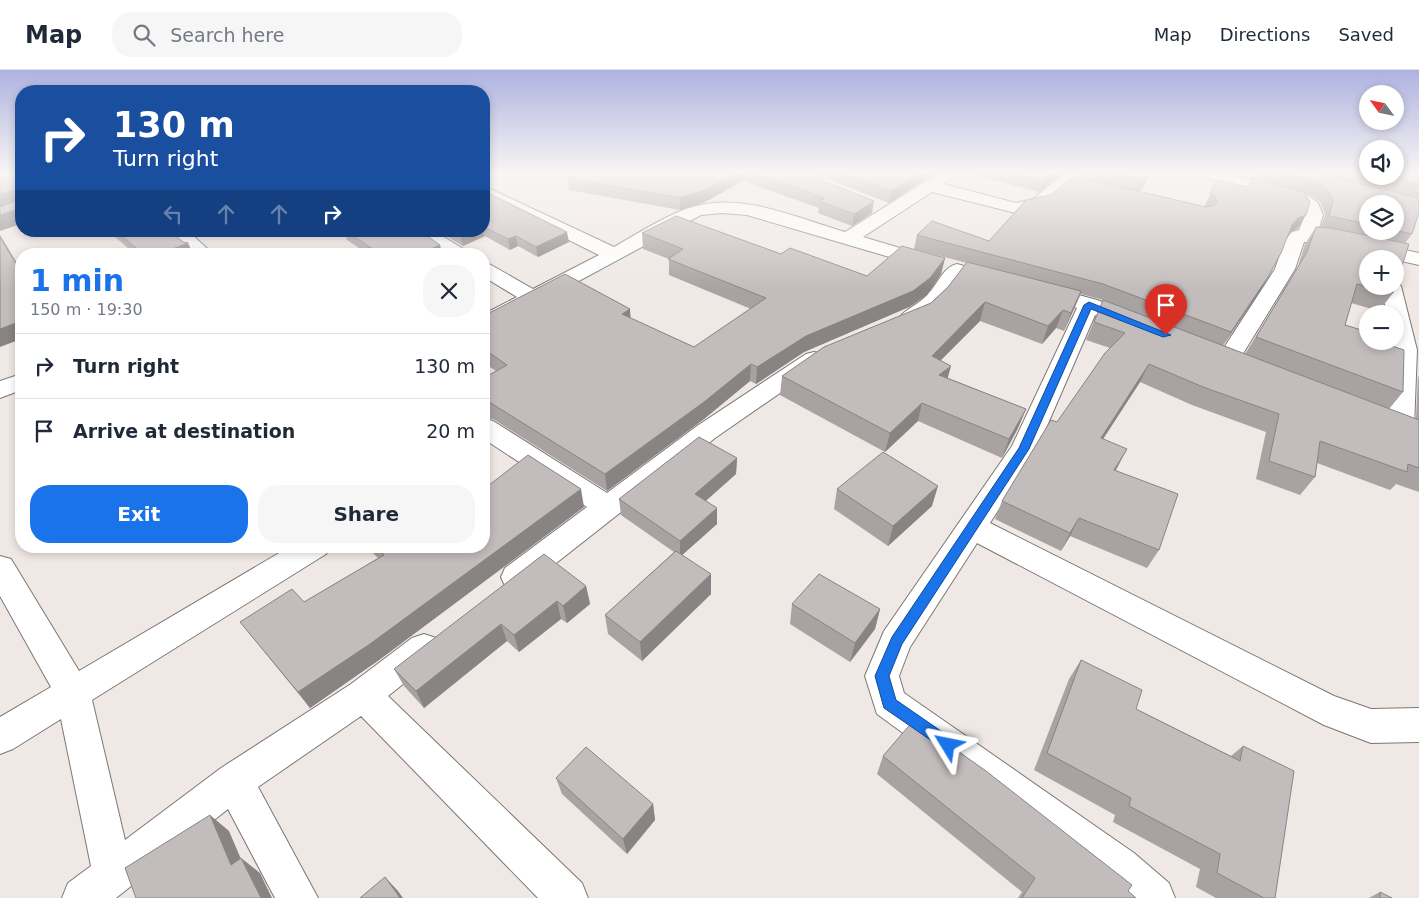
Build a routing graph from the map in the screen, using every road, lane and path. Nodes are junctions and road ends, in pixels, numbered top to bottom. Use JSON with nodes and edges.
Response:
{"nodes":[{"id":1,"x":527,"y":212,"type":"edge"},
{"id":2,"x":695,"y":212,"type":"edge"},
{"id":3,"x":755,"y":212,"type":"edge"},
{"id":4,"x":891,"y":212,"type":"edge"},
{"id":5,"x":1313,"y":212,"type":"edge"},
{"id":6,"x":1307,"y":235,"type":"junction"},
{"id":7,"x":183,"y":237,"type":"edge"},
{"id":8,"x":430,"y":237,"type":"edge"},
{"id":9,"x":848,"y":239,"type":"junction"},
{"id":10,"x":196,"y":248,"type":"edge"},
{"id":11,"x":448,"y":248,"type":"edge"},
{"id":12,"x":1368,"y":250,"type":"edge"},
{"id":13,"x":615,"y":254,"type":"junction"},
{"id":14,"x":1404,"y":257,"type":"edge"},
{"id":15,"x":1419,"y":259,"type":"edge"},
{"id":16,"x":490,"y":272,"type":"edge"},
{"id":17,"x":1025,"y":287,"type":"edge"},
{"id":18,"x":1396,"y":295,"type":"edge"},
{"id":19,"x":532,"y":297,"type":"junction"},
{"id":20,"x":1089,"y":305,"type":"junction"},
{"id":21,"x":490,"y":319,"type":"edge"},
{"id":22,"x":1408,"y":321,"type":"edge"},
{"id":23,"x":1152,"y":329,"type":"edge"},
{"id":24,"x":882,"y":331,"type":"edge"},
{"id":25,"x":840,"y":348,"type":"edge"},
{"id":26,"x":1229,"y":360,"type":"edge"},
{"id":27,"x":15,"y":384,"type":"edge"},
{"id":28,"x":0,"y":390,"type":"edge"},
{"id":29,"x":1401,"y":427,"type":"edge"},
{"id":30,"x":490,"y":437,"type":"edge"},
{"id":31,"x":608,"y":507,"type":"junction"},
{"id":32,"x":972,"y":527,"type":"junction"},
{"id":33,"x":304,"y":553,"type":"edge"},
{"id":34,"x":0,"y":568,"type":"edge"},
{"id":35,"x":497,"y":592,"type":"edge"},
{"id":36,"x":442,"y":634,"type":"edge"},
{"id":37,"x":73,"y":693,"type":"junction"},
{"id":38,"x":363,"y":695,"type":"junction"},
{"id":39,"x":1419,"y":725,"type":"edge"},
{"id":40,"x":0,"y":737,"type":"edge"},
{"id":41,"x":234,"y":781,"type":"junction"},
{"id":42,"x":113,"y":874,"type":"junction"},
{"id":43,"x":83,"y":898,"type":"edge"},
{"id":44,"x":297,"y":898,"type":"edge"},
{"id":45,"x":567,"y":898,"type":"edge"},
{"id":46,"x":1154,"y":898,"type":"edge"}],
"edges":[{"from":1,"to":13,"type":"street"},
{"from":2,"to":13,"type":"street"},
{"from":3,"to":9,"type":"street"},
{"from":4,"to":9,"type":"street"},
{"from":5,"to":6,"type":"street"},
{"from":6,"to":12,"type":"street"},
{"from":6,"to":26,"type":"street"},
{"from":7,"to":10,"type":"street"},
{"from":8,"to":11,"type":"street"},
{"from":9,"to":24,"type":"street"},
{"from":13,"to":19,"type":"street"},
{"from":14,"to":15,"type":"street"},
{"from":16,"to":19,"type":"street"},
{"from":17,"to":20,"type":"street"},
{"from":18,"to":22,"type":"street"},
{"from":19,"to":21,"type":"street"},
{"from":20,"to":23,"type":"street"},
{"from":20,"to":32,"type":"street"},
{"from":22,"to":29,"type":"street"},
{"from":25,"to":31,"type":"street"},
{"from":27,"to":28,"type":"street"},
{"from":30,"to":31,"type":"street"},
{"from":31,"to":35,"type":"street"},
{"from":32,"to":39,"type":"street"},
{"from":32,"to":46,"type":"street"},
{"from":33,"to":37,"type":"street"},
{"from":34,"to":37,"type":"street"},
{"from":36,"to":38,"type":"street"},
{"from":37,"to":40,"type":"street"},
{"from":37,"to":42,"type":"street"},
{"from":38,"to":41,"type":"street"},
{"from":38,"to":45,"type":"street"},
{"from":41,"to":42,"type":"street"},
{"from":41,"to":44,"type":"street"},
{"from":42,"to":43,"type":"street"}]}
